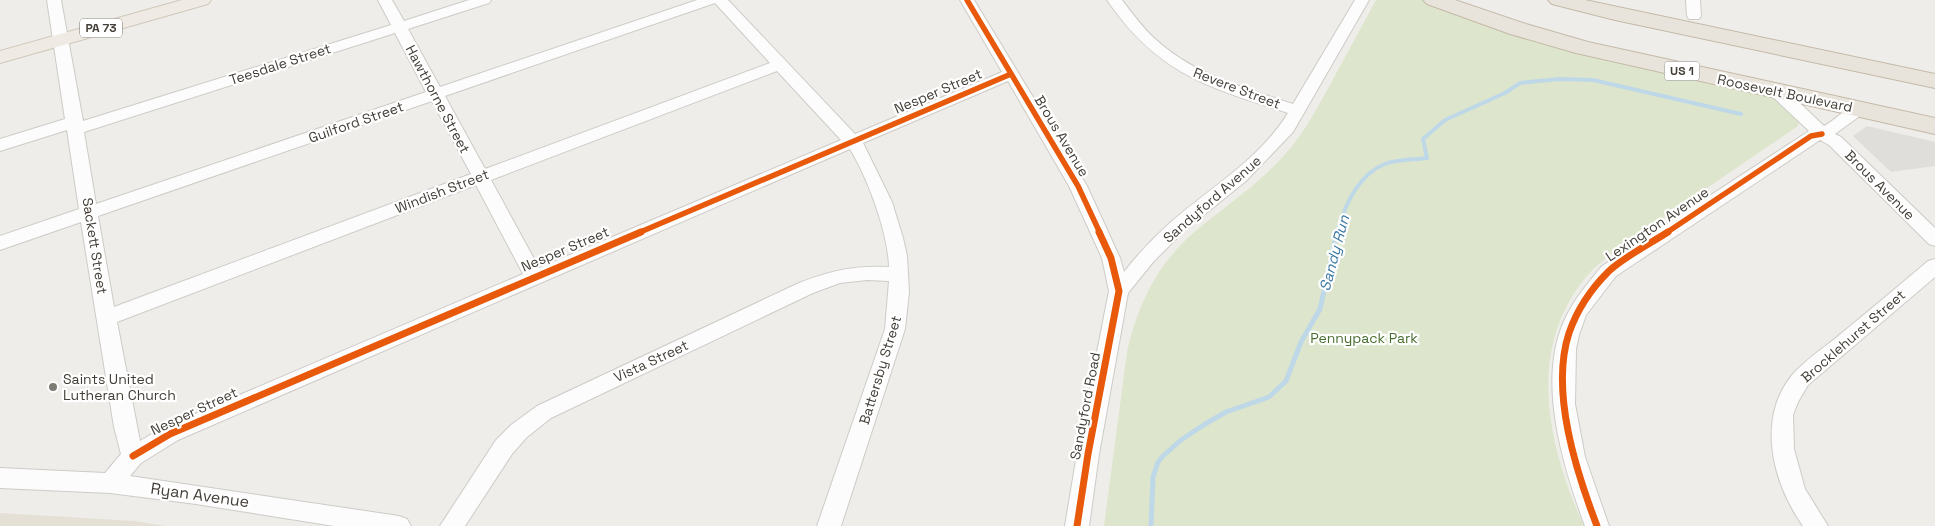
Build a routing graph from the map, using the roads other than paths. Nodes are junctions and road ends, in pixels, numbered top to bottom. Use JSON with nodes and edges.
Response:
{"nodes":[{"id":1,"x":54,"y":0,"type":"edge"},
{"id":2,"x":202,"y":0,"type":"edge"},
{"id":3,"x":385,"y":0,"type":"edge"},
{"id":4,"x":484,"y":0,"type":"edge"},
{"id":5,"x":712,"y":0,"type":"edge"},
{"id":6,"x":720,"y":0,"type":"edge"},
{"id":7,"x":967,"y":0,"type":"edge"},
{"id":8,"x":1114,"y":0,"type":"edge"},
{"id":9,"x":1362,"y":0,"type":"edge"},
{"id":10,"x":1434,"y":0,"type":"edge"},
{"id":11,"x":1483,"y":0,"type":"edge"},
{"id":12,"x":1559,"y":0,"type":"edge"},
{"id":13,"x":1620,"y":0,"type":"edge"},
{"id":14,"x":1693,"y":8,"type":"edge"},
{"id":15,"x":399,"y":26,"type":"junction"},
{"id":16,"x":61,"y":40,"type":"junction"},
{"id":17,"x":1788,"y":50,"type":"junction"},
{"id":18,"x":0,"y":57,"type":"edge"},
{"id":19,"x":779,"y":65,"type":"junction"},
{"id":20,"x":1935,"y":66,"type":"edge"},
{"id":21,"x":1011,"y":74,"type":"junction"},
{"id":22,"x":1935,"y":81,"type":"edge"},
{"id":23,"x":1778,"y":92,"type":"junction"},
{"id":24,"x":436,"y":94,"type":"junction"},
{"id":25,"x":1858,"y":109,"type":"junction"},
{"id":26,"x":1935,"y":109,"type":"edge"},
{"id":27,"x":1298,"y":111,"type":"junction"},
{"id":28,"x":76,"y":125,"type":"junction"},
{"id":29,"x":1935,"y":126,"type":"edge"},
{"id":30,"x":1822,"y":134,"type":"junction"},
{"id":31,"x":851,"y":142,"type":"junction"},
{"id":32,"x":0,"y":144,"type":"edge"},
{"id":33,"x":480,"y":177,"type":"junction"},
{"id":34,"x":90,"y":213,"type":"junction"},
{"id":35,"x":1935,"y":239,"type":"edge"},
{"id":36,"x":0,"y":243,"type":"edge"},
{"id":37,"x":1935,"y":266,"type":"edge"},
{"id":38,"x":898,"y":274,"type":"junction"},
{"id":39,"x":534,"y":276,"type":"junction"},
{"id":40,"x":1119,"y":291,"type":"junction"},
{"id":41,"x":106,"y":318,"type":"junction"},
{"id":42,"x":133,"y":456,"type":"junction"},
{"id":43,"x":0,"y":478,"type":"edge"},
{"id":44,"x":110,"y":484,"type":"junction"},
{"id":45,"x":399,"y":526,"type":"edge"},
{"id":46,"x":452,"y":526,"type":"edge"},
{"id":47,"x":829,"y":526,"type":"edge"},
{"id":48,"x":1077,"y":526,"type":"edge"},
{"id":49,"x":1597,"y":526,"type":"edge"},
{"id":50,"x":1816,"y":526,"type":"edge"}],
"edges":[{"from":1,"to":16,"type":"street","name":"Sackett Street"},
{"from":2,"to":16,"type":"main road","number":"PA 73"},
{"from":3,"to":15,"type":"street","name":"Hawthorne Street"},
{"from":4,"to":15,"type":"street","name":"Teesdale Street"},
{"from":5,"to":24,"type":"street","name":"Guilford Street"},
{"from":6,"to":19,"type":"street","name":"Battersby Street"},
{"from":7,"to":21,"type":"street","name":"Brous Avenue"},
{"from":8,"to":27,"type":"street","name":"Revere Street"},
{"from":9,"to":27,"type":"street","name":"Sandyford Avenue"},
{"from":10,"to":23,"type":"highway","name":"Roosevelt Boulevard","number":"US 1"},
{"from":11,"to":26,"type":"highway","name":"Roosevelt Boulevard","number":"US 1"},
{"from":12,"to":17,"type":"highway"},
{"from":13,"to":14,"type":"highway"},
{"from":14,"to":20,"type":"highway"},
{"from":15,"to":24,"type":"street","name":"Hawthorne Street"},
{"from":15,"to":28,"type":"street","name":"Teesdale Street"},
{"from":16,"to":18,"type":"main road","number":"PA 73"},
{"from":16,"to":28,"type":"street","name":"Sackett Street"},
{"from":17,"to":20,"type":"highway"},
{"from":17,"to":22,"type":"highway"},
{"from":19,"to":31,"type":"street","name":"Battersby Street"},
{"from":19,"to":33,"type":"street","name":"Windish Street"},
{"from":21,"to":31,"type":"street","name":"Nesper Street"},
{"from":21,"to":40,"type":"street","name":"Brous Avenue"},
{"from":23,"to":25,"type":"highway","name":"Roosevelt Boulevard","number":"US 1"},
{"from":23,"to":30,"type":"street"},
{"from":24,"to":33,"type":"street","name":"Hawthorne Street"},
{"from":24,"to":34,"type":"street","name":"Guilford Street"},
{"from":25,"to":29,"type":"highway","name":"Roosevelt Boulevard","number":"US 1"},
{"from":25,"to":30,"type":"street","name":"Lexington Avenue"},
{"from":27,"to":40,"type":"street","name":"Sandyford Avenue"},
{"from":28,"to":32,"type":"street","name":"Teesdale Street"},
{"from":28,"to":34,"type":"street","name":"Sackett Street"},
{"from":30,"to":35,"type":"street","name":"Brous Avenue"},
{"from":30,"to":49,"type":"street","name":"Lexington Avenue"},
{"from":31,"to":38,"type":"street","name":"Battersby Street"},
{"from":31,"to":39,"type":"street","name":"Nesper Street"},
{"from":33,"to":39,"type":"street","name":"Hawthorne Street"},
{"from":33,"to":41,"type":"street","name":"Windish Street"},
{"from":34,"to":36,"type":"street","name":"Guilford Street"},
{"from":34,"to":41,"type":"street","name":"Sackett Street"},
{"from":37,"to":50,"type":"street","name":"Brocklehurst Street"},
{"from":38,"to":46,"type":"street","name":"Vista Street"},
{"from":38,"to":47,"type":"street","name":"Battersby Street"},
{"from":39,"to":42,"type":"street","name":"Nesper Street"},
{"from":40,"to":48,"type":"street","name":"Sandyford Road"},
{"from":41,"to":42,"type":"street","name":"Sackett Street"},
{"from":42,"to":44,"type":"street"},
{"from":43,"to":44,"type":"street","name":"Ryan Avenue"},
{"from":44,"to":45,"type":"street","name":"Ryan Avenue"}]}
